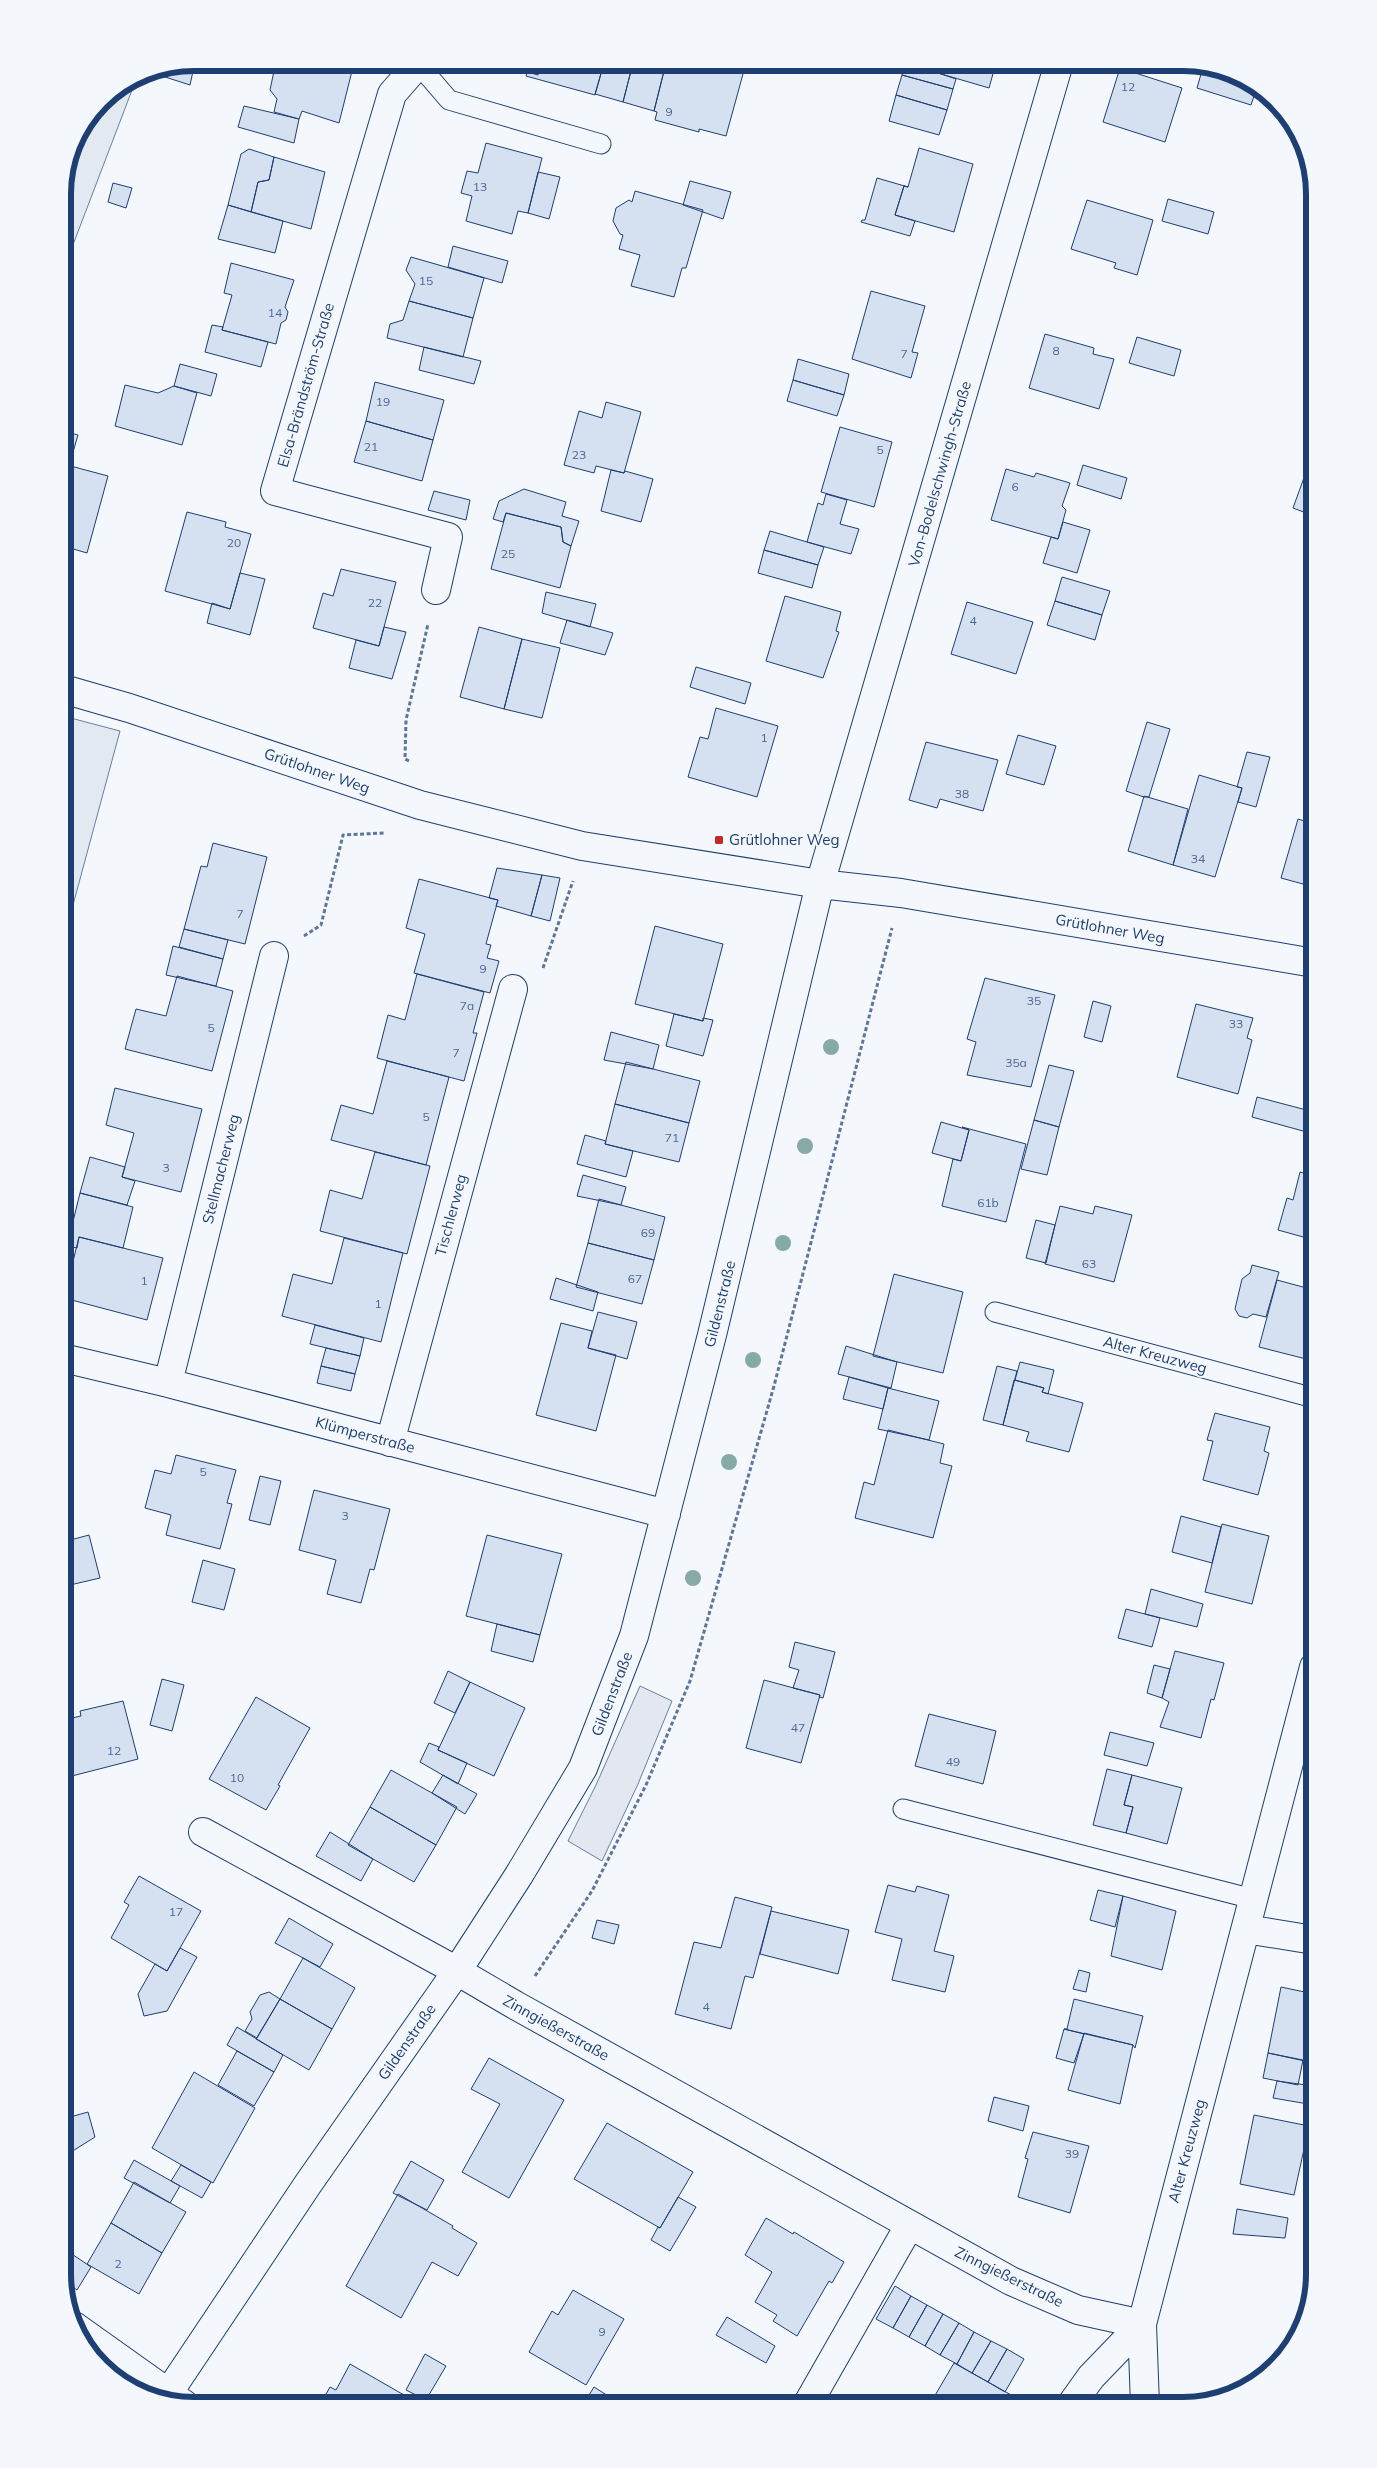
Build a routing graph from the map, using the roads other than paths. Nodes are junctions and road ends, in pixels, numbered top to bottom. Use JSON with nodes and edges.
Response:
{"nodes":[{"id":1,"x":411,"y":71,"type":"edge"},
{"id":2,"x":425,"y":71,"type":"edge"},
{"id":3,"x":1056,"y":72,"type":"edge"},
{"id":4,"x":601,"y":144,"type":"dead end"},
{"id":5,"x":436,"y":590,"type":"road end"},
{"id":6,"x":72,"y":692,"type":"edge"},
{"id":7,"x":820,"y":884,"type":"junction"},
{"id":8,"x":274,"y":956,"type":"road end"},
{"id":9,"x":1306,"y":963,"type":"edge"},
{"id":10,"x":513,"y":989,"type":"road end"},
{"id":11,"x":995,"y":1312,"type":"dead end"},
{"id":12,"x":71,"y":1360,"type":"edge"},
{"id":13,"x":168,"y":1383,"type":"junction"},
{"id":14,"x":1306,"y":1396,"type":"edge"},
{"id":15,"x":390,"y":1442,"type":"junction"},
{"id":16,"x":666,"y":1514,"type":"junction"},
{"id":17,"x":1306,"y":1697,"type":"edge"},
{"id":18,"x":903,"y":1809,"type":"dead end"},
{"id":19,"x":203,"y":1832,"type":"dead end"},
{"id":20,"x":1253,"y":1899,"type":"junction"},
{"id":21,"x":1246,"y":1929,"type":"junction"},
{"id":22,"x":1306,"y":1939,"type":"edge"},
{"id":23,"x":457,"y":1970,"type":"junction"},
{"id":24,"x":909,"y":2226,"type":"junction"},
{"id":25,"x":1142,"y":2324,"type":"junction"},
{"id":26,"x":90,"y":2338,"type":"edge"},
{"id":27,"x":162,"y":2392,"type":"edge"},
{"id":28,"x":175,"y":2394,"type":"edge"},
{"id":29,"x":812,"y":2397,"type":"edge"},
{"id":30,"x":1077,"y":2397,"type":"edge"},
{"id":31,"x":1145,"y":2397,"type":"edge"}],
"edges":[{"from":1,"to":5,"type":"street","name":"Elsa-Brändström-Straße"},
{"from":2,"to":4,"type":"lane","name":"Elsa-Brändström-Straße"},
{"from":3,"to":7,"type":"street","name":"Von-Bodelschwingh-Straße"},
{"from":6,"to":7,"type":"street","name":"Grütlohner Weg"},
{"from":7,"to":9,"type":"street","name":"Grütlohner Weg"},
{"from":7,"to":16,"type":"street","name":"Gildenstraße"},
{"from":8,"to":13,"type":"street","name":"Stellmacherweg"},
{"from":10,"to":15,"type":"street","name":"Tischlerweg"},
{"from":11,"to":14,"type":"lane","name":"Alter Kreuzweg"},
{"from":12,"to":13,"type":"street","name":"Klümperstraße"},
{"from":13,"to":15,"type":"street","name":"Klümperstraße"},
{"from":15,"to":16,"type":"street","name":"Klümperstraße"},
{"from":16,"to":23,"type":"street","name":"Gildenstraße"},
{"from":17,"to":20,"type":"street","name":"Alter Kreuzweg"},
{"from":18,"to":20,"type":"lane"},
{"from":19,"to":23,"type":"street","name":"Zinngießerstraße"},
{"from":20,"to":21,"type":"street","name":"Alter Kreuzweg"},
{"from":21,"to":22,"type":"street"},
{"from":21,"to":25,"type":"street","name":"Alter Kreuzweg"},
{"from":23,"to":24,"type":"street","name":"Zinngießerstraße"},
{"from":23,"to":28,"type":"street","name":"Gildenstraße"},
{"from":24,"to":25,"type":"street","name":"Zinngießerstraße"},
{"from":24,"to":29,"type":"street"},
{"from":25,"to":30,"type":"street"},
{"from":25,"to":31,"type":"street","name":"Alter Kreuzweg"},
{"from":26,"to":27,"type":"street"}]}
